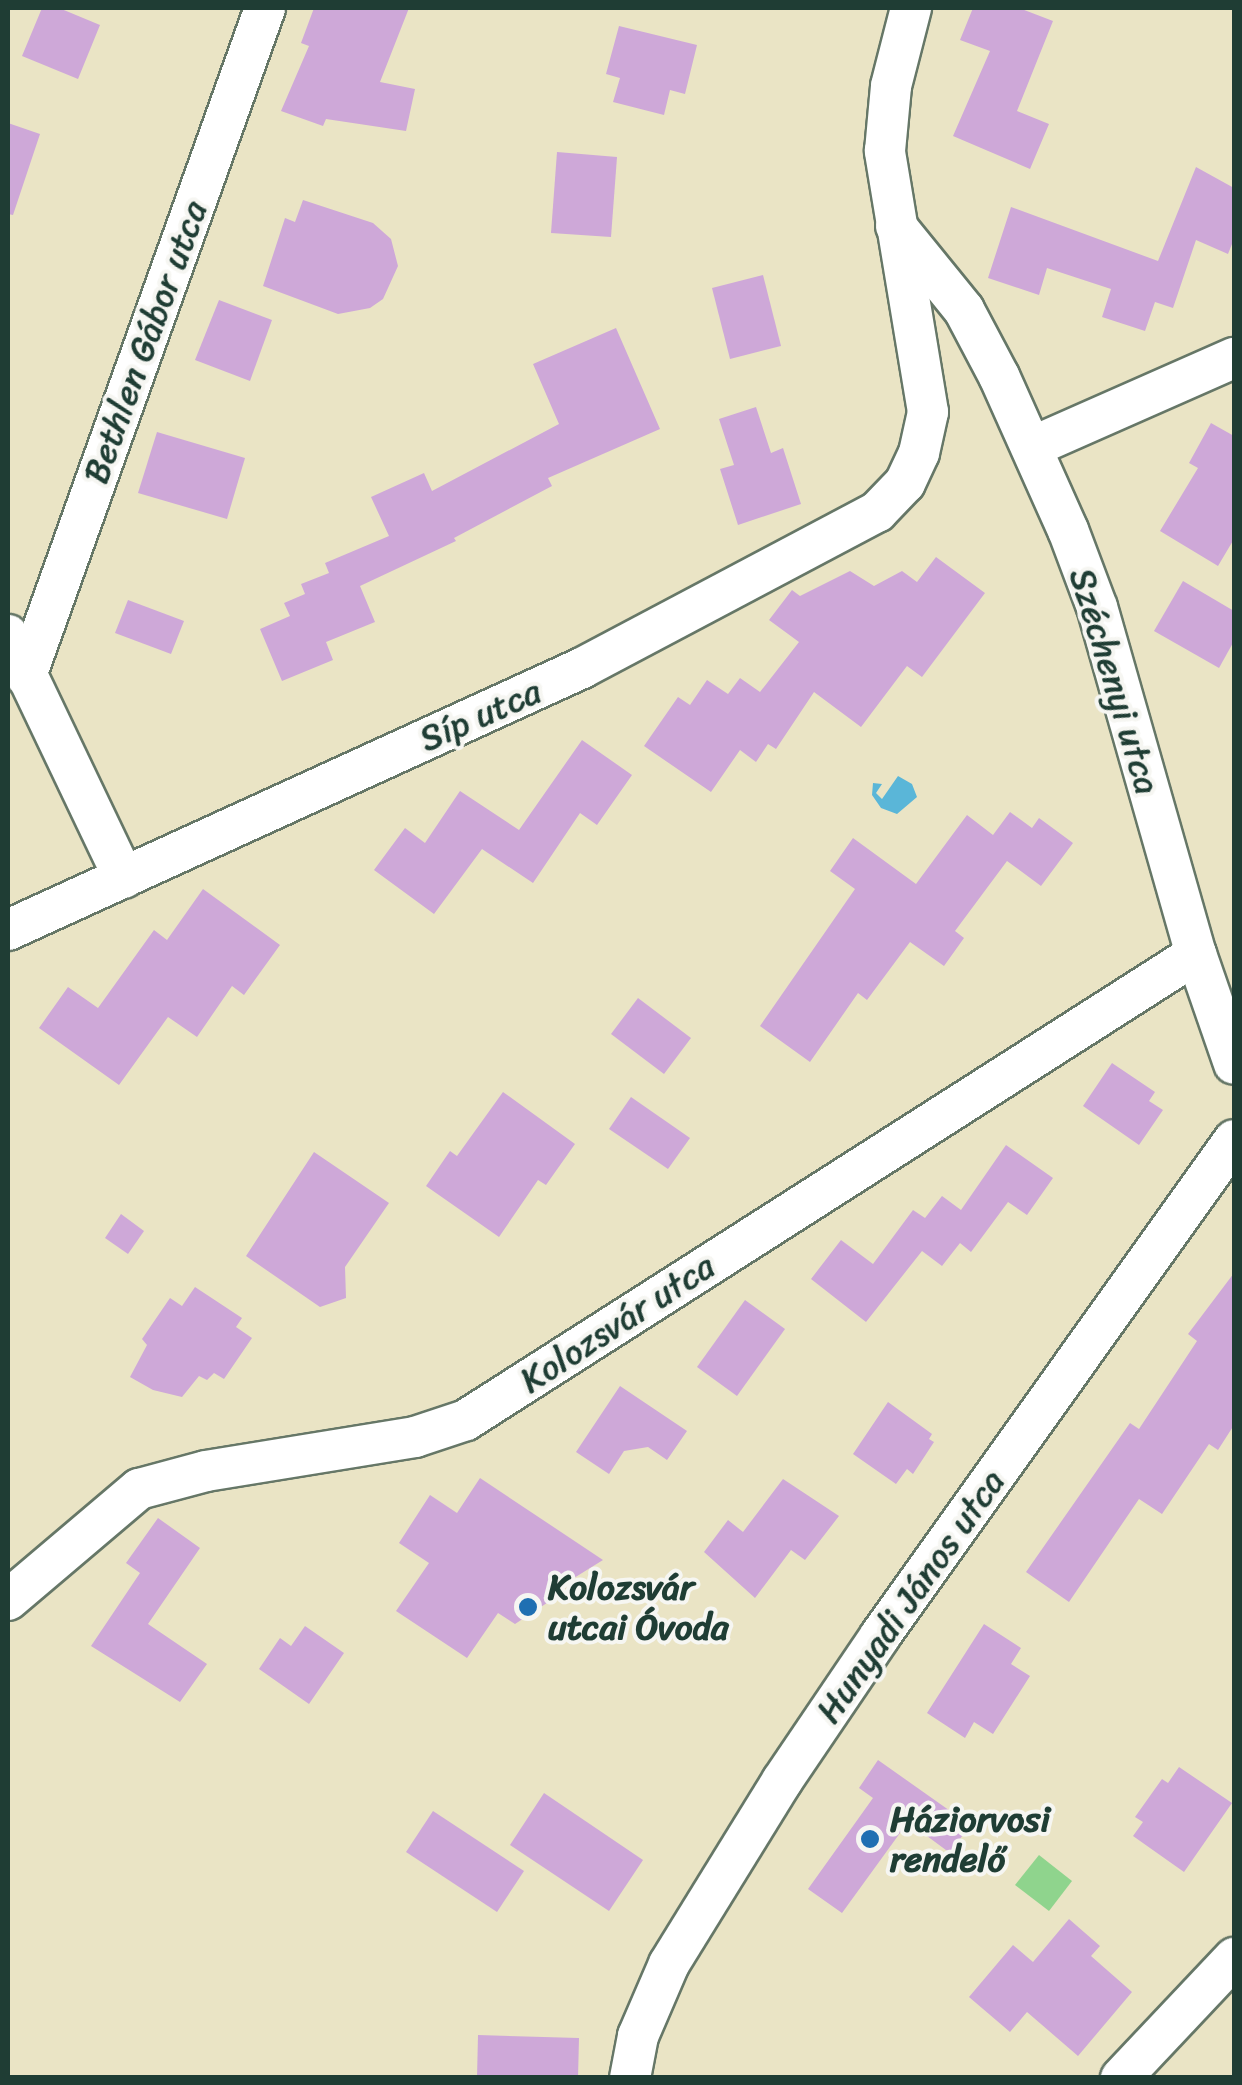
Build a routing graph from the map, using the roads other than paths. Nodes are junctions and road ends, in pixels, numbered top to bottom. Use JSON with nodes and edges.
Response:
{"nodes":[{"id":1,"x":265,"y":8,"type":"edge"},
{"id":2,"x":911,"y":8,"type":"edge"},
{"id":3,"x":895,"y":224,"type":"junction"},
{"id":4,"x":964,"y":310,"type":"junction"},
{"id":5,"x":910,"y":317,"type":"junction"},
{"id":6,"x":1234,"y":358,"type":"edge"},
{"id":7,"x":1032,"y":447,"type":"junction"},
{"id":8,"x":8,"y":635,"type":"edge"},
{"id":9,"x":26,"y":676,"type":"junction"},
{"id":10,"x":124,"y":878,"type":"junction"},
{"id":11,"x":8,"y":930,"type":"edge"},
{"id":12,"x":1196,"y":954,"type":"junction"},
{"id":13,"x":1234,"y":1064,"type":"edge"},
{"id":14,"x":1234,"y":1140,"type":"edge"},
{"id":15,"x":8,"y":1600,"type":"edge"},
{"id":16,"x":1234,"y":1958,"type":"edge"},
{"id":17,"x":630,"y":2078,"type":"edge"},
{"id":18,"x":1121,"y":2078,"type":"edge"}],
"edges":[{"from":1,"to":9,"type":"street","name":"Bethlen Gábor utca"},
{"from":2,"to":3,"type":"street"},
{"from":3,"to":4,"type":"street","name":"Széchenyi utca"},
{"from":3,"to":5,"type":"street"},
{"from":4,"to":5,"type":"street"},
{"from":4,"to":7,"type":"street","name":"Széchenyi utca"},
{"from":5,"to":10,"type":"street","name":"Síp utca"},
{"from":6,"to":7,"type":"street"},
{"from":7,"to":12,"type":"street","name":"Széchenyi utca"},
{"from":8,"to":9,"type":"street"},
{"from":9,"to":10,"type":"street"},
{"from":10,"to":11,"type":"street","name":"Síp utca"},
{"from":12,"to":13,"type":"street","name":"Széchenyi utca"},
{"from":12,"to":15,"type":"street","name":"Kolozsvár utca"},
{"from":14,"to":17,"type":"street","name":"Hunyadi János utca"},
{"from":16,"to":18,"type":"street"}]}
